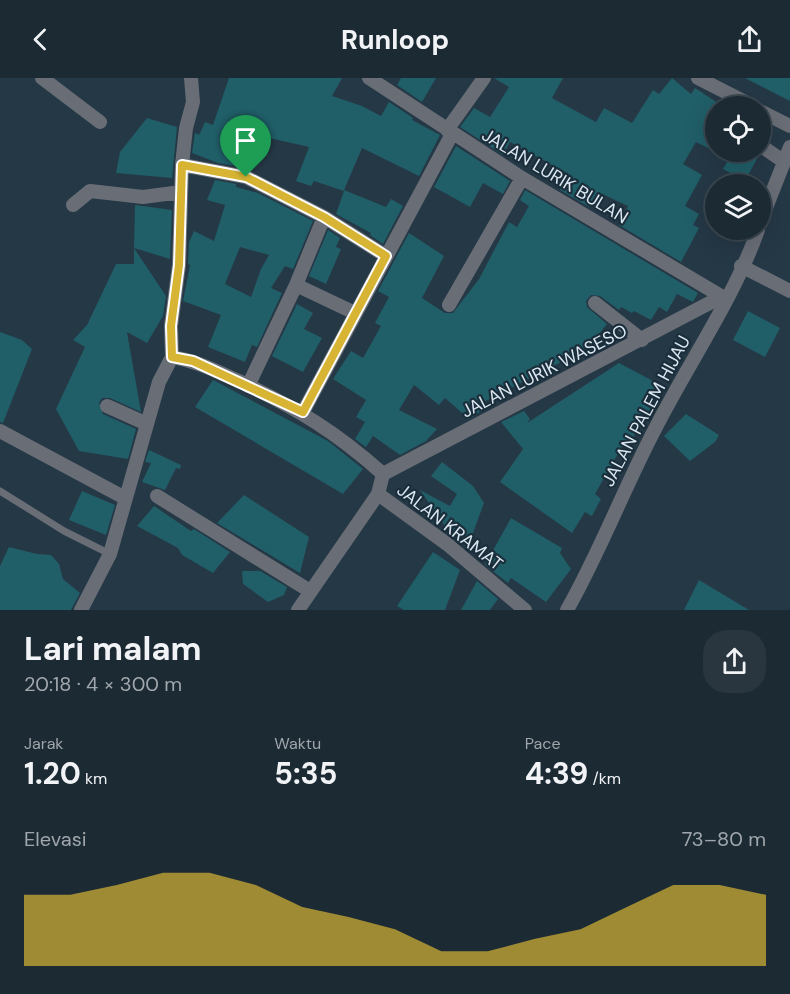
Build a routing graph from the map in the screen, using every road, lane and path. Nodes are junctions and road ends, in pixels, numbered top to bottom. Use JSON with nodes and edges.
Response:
{"nodes":[{"id":1,"x":42,"y":78,"type":"edge"},
{"id":2,"x":191,"y":78,"type":"edge"},
{"id":3,"x":369,"y":78,"type":"edge"},
{"id":4,"x":484,"y":78,"type":"edge"},
{"id":5,"x":698,"y":78,"type":"edge"},
{"id":6,"x":733,"y":96,"type":"edge"},
{"id":7,"x":771,"y":116,"type":"edge"},
{"id":8,"x":100,"y":122,"type":"dead end"},
{"id":9,"x":790,"y":126,"type":"edge"},
{"id":10,"x":449,"y":132,"type":"junction"},
{"id":11,"x":790,"y":147,"type":"edge"},
{"id":12,"x":771,"y":153,"type":"edge"},
{"id":13,"x":783,"y":161,"type":"junction"},
{"id":14,"x":182,"y":165,"type":"junction"},
{"id":15,"x":522,"y":178,"type":"junction"},
{"id":16,"x":181,"y":192,"type":"junction"},
{"id":17,"x":771,"y":193,"type":"edge"},
{"id":18,"x":72,"y":205,"type":"dead end"},
{"id":19,"x":324,"y":217,"type":"junction"},
{"id":20,"x":753,"y":240,"type":"edge"},
{"id":21,"x":386,"y":256,"type":"junction"},
{"id":22,"x":741,"y":266,"type":"junction"},
{"id":23,"x":296,"y":285,"type":"junction"},
{"id":24,"x":790,"y":291,"type":"edge"},
{"id":25,"x":724,"y":298,"type":"junction"},
{"id":26,"x":595,"y":303,"type":"dead end"},
{"id":27,"x":449,"y":305,"type":"dead end"},
{"id":28,"x":355,"y":313,"type":"junction"},
{"id":29,"x":642,"y":340,"type":"junction"},
{"id":30,"x":172,"y":357,"type":"junction"},
{"id":31,"x":248,"y":386,"type":"junction"},
{"id":32,"x":107,"y":406,"type":"dead end"},
{"id":33,"x":303,"y":412,"type":"junction"},
{"id":34,"x":147,"y":424,"type":"junction"},
{"id":35,"x":0,"y":431,"type":"edge"},
{"id":36,"x":383,"y":474,"type":"junction"},
{"id":37,"x":0,"y":491,"type":"edge"},
{"id":38,"x":378,"y":494,"type":"junction"},
{"id":39,"x":157,"y":496,"type":"dead end"},
{"id":40,"x":125,"y":498,"type":"junction"},
{"id":41,"x":110,"y":554,"type":"junction"},
{"id":42,"x":310,"y":591,"type":"junction"},
{"id":43,"x":300,"y":609,"type":"edge"},
{"id":44,"x":81,"y":610,"type":"edge"},
{"id":45,"x":525,"y":610,"type":"edge"},
{"id":46,"x":567,"y":610,"type":"edge"}],
"edges":[{"from":1,"to":8,"type":"street"},
{"from":2,"to":14,"type":"street"},
{"from":3,"to":10,"type":"street","name":"JALAN LURIK BULAN"},
{"from":4,"to":10,"type":"street"},
{"from":5,"to":6,"type":"street"},
{"from":7,"to":9,"type":"street"},
{"from":10,"to":15,"type":"street","name":"JALAN LURIK BULAN"},
{"from":10,"to":21,"type":"street"},
{"from":11,"to":13,"type":"street"},
{"from":12,"to":13,"type":"street"},
{"from":13,"to":17,"type":"street"},
{"from":14,"to":16,"type":"street"},
{"from":14,"to":19,"type":"street"},
{"from":15,"to":25,"type":"street","name":"JALAN LURIK BULAN"},
{"from":15,"to":27,"type":"street"},
{"from":16,"to":18,"type":"street"},
{"from":16,"to":30,"type":"street"},
{"from":19,"to":21,"type":"street"},
{"from":19,"to":23,"type":"street"},
{"from":20,"to":22,"type":"street","name":"JALAN PALEM HIJAU"},
{"from":21,"to":28,"type":"street"},
{"from":22,"to":24,"type":"street"},
{"from":22,"to":25,"type":"street","name":"JALAN PALEM HIJAU"},
{"from":23,"to":28,"type":"street"},
{"from":23,"to":31,"type":"street"},
{"from":25,"to":29,"type":"street","name":"JALAN LURIK WASESO"},
{"from":25,"to":46,"type":"street","name":"JALAN PALEM HIJAU"},
{"from":26,"to":29,"type":"street"},
{"from":28,"to":33,"type":"street"},
{"from":29,"to":36,"type":"street","name":"JALAN LURIK WASESO"},
{"from":30,"to":31,"type":"street"},
{"from":30,"to":34,"type":"street"},
{"from":31,"to":33,"type":"street"},
{"from":32,"to":34,"type":"street"},
{"from":33,"to":36,"type":"street"},
{"from":34,"to":40,"type":"street"},
{"from":35,"to":40,"type":"street"},
{"from":36,"to":38,"type":"street"},
{"from":37,"to":41,"type":"lane"},
{"from":38,"to":42,"type":"street","name":"JALAN KRAMAT"},
{"from":38,"to":45,"type":"street","name":"JALAN KRAMAT"},
{"from":39,"to":42,"type":"street"},
{"from":40,"to":41,"type":"street"},
{"from":41,"to":44,"type":"street"},
{"from":42,"to":43,"type":"street","name":"JALAN KRAMAT"}]}
